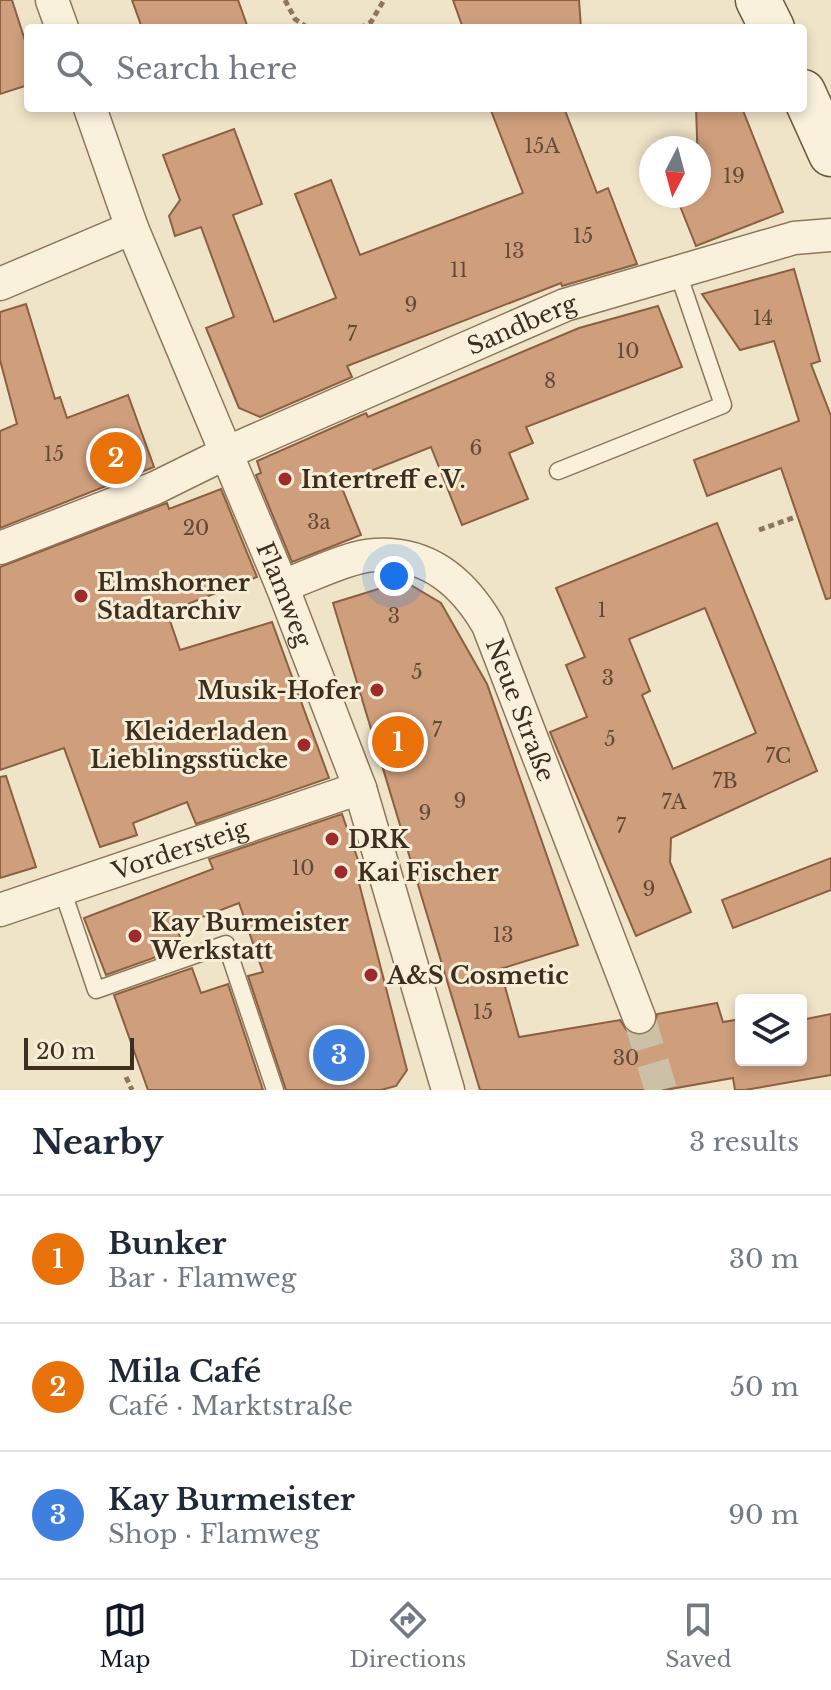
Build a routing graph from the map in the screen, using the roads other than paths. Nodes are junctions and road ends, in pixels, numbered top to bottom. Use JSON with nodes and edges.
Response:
{"nodes":[{"id":1,"x":52,"y":0,"type":"edge"},
{"id":2,"x":758,"y":0,"type":"edge"},
{"id":3,"x":61,"y":24,"type":"edge"},
{"id":4,"x":770,"y":24,"type":"edge"},
{"id":5,"x":807,"y":101,"type":"edge"},
{"id":6,"x":91,"y":112,"type":"edge"},
{"id":7,"x":831,"y":154,"type":"edge"},
{"id":8,"x":132,"y":228,"type":"junction"},
{"id":9,"x":831,"y":235,"type":"edge"},
{"id":10,"x":677,"y":270,"type":"junction"},
{"id":11,"x":0,"y":284,"type":"edge"},
{"id":12,"x":226,"y":453,"type":"junction"},
{"id":13,"x":558,"y":471,"type":"dead end"},
{"id":14,"x":0,"y":548,"type":"edge"},
{"id":15,"x":282,"y":586,"type":"junction"},
{"id":16,"x":360,"y":788,"type":"junction"},
{"id":17,"x":62,"y":889,"type":"junction"},
{"id":18,"x":0,"y":910,"type":"edge"},
{"id":19,"x":639,"y":1017,"type":"tunnel mouth"},
{"id":20,"x":275,"y":1090,"type":"edge"},
{"id":21,"x":448,"y":1090,"type":"edge"}],
"edges":[{"from":1,"to":3,"type":"street"},
{"from":2,"to":4,"type":"main road"},
{"from":5,"to":7,"type":"main road"},
{"from":6,"to":8,"type":"street","name":"Flamweg"},
{"from":8,"to":11,"type":"street"},
{"from":8,"to":12,"type":"street","name":"Flamweg"},
{"from":9,"to":10,"type":"street","name":"Sandberg"},
{"from":10,"to":12,"type":"street","name":"Sandberg"},
{"from":10,"to":13,"type":"lane"},
{"from":12,"to":14,"type":"street","name":"Sandberg"},
{"from":12,"to":15,"type":"street","name":"Flamweg"},
{"from":15,"to":16,"type":"street","name":"Flamweg"},
{"from":15,"to":19,"type":"street","name":"Neue Straße"},
{"from":16,"to":17,"type":"street","name":"Vordersteig"},
{"from":16,"to":21,"type":"street","name":"Flamweg"},
{"from":17,"to":18,"type":"street","name":"Vordersteig"},
{"from":17,"to":20,"type":"lane"}]}
